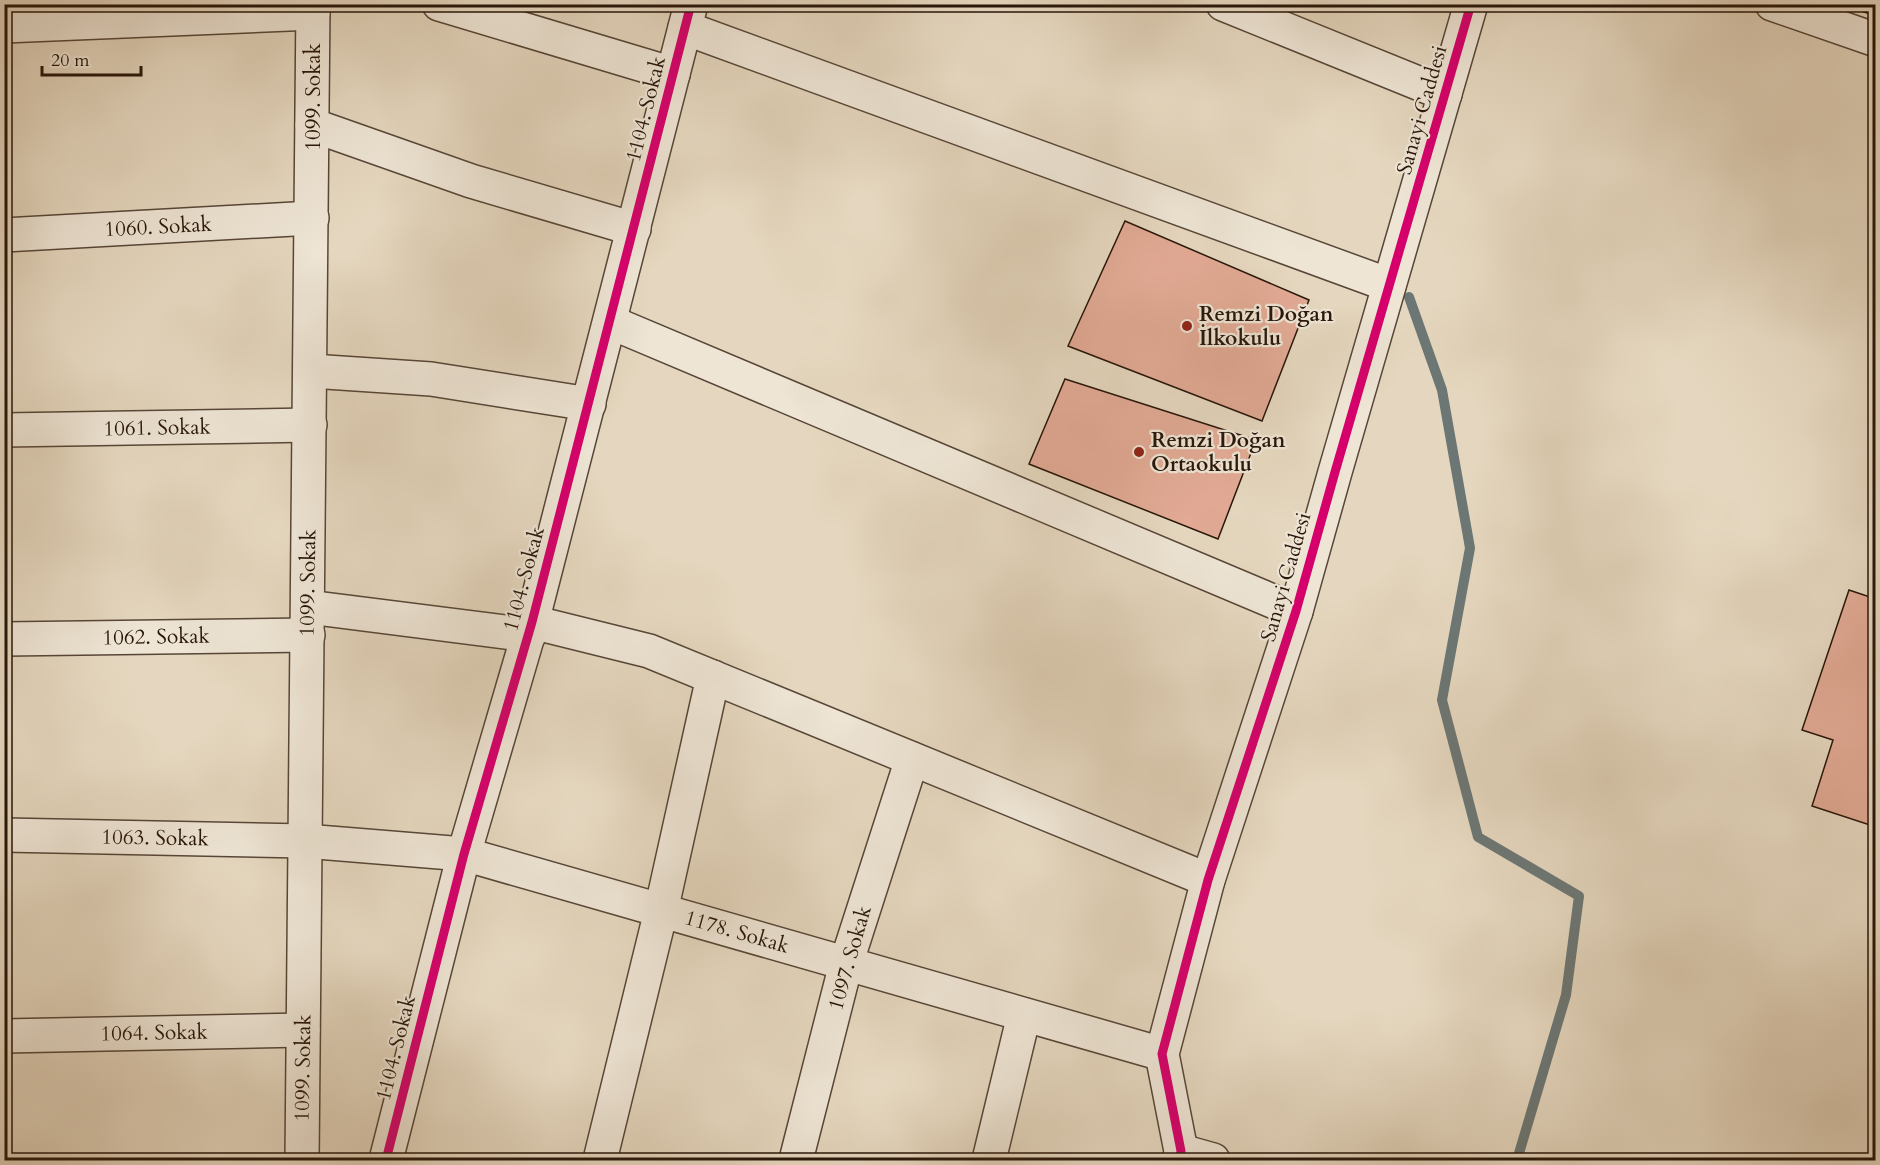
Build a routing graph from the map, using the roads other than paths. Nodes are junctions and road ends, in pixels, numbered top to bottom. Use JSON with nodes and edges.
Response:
{"nodes":[{"id":1,"x":439,"y":4,"type":"edge"},
{"id":2,"x":1223,"y":4,"type":"edge"},
{"id":3,"x":1471,"y":4,"type":"edge"},
{"id":4,"x":1772,"y":4,"type":"edge"},
{"id":5,"x":313,"y":9,"type":"edge"},
{"id":6,"x":688,"y":16,"type":"edge"},
{"id":7,"x":4,"y":26,"type":"edge"},
{"id":8,"x":1875,"y":40,"type":"edge"},
{"id":9,"x":673,"y":74,"type":"junction"},
{"id":10,"x":1445,"y":94,"type":"junction"},
{"id":11,"x":312,"y":125,"type":"junction"},
{"id":12,"x":312,"y":218,"type":"junction"},
{"id":13,"x":634,"y":229,"type":"junction"},
{"id":14,"x":4,"y":235,"type":"edge"},
{"id":15,"x":1389,"y":285,"type":"junction"},
{"id":16,"x":610,"y":322,"type":"junction"},
{"id":17,"x":311,"y":371,"type":"junction"},
{"id":18,"x":589,"y":404,"type":"junction"},
{"id":19,"x":310,"y":425,"type":"junction"},
{"id":20,"x":4,"y":430,"type":"edge"},
{"id":21,"x":1296,"y":611,"type":"junction"},
{"id":22,"x":308,"y":621,"type":"junction"},
{"id":23,"x":530,"y":628,"type":"junction"},
{"id":24,"x":4,"y":639,"type":"edge"},
{"id":25,"x":713,"y":677,"type":"junction"},
{"id":26,"x":912,"y":759,"type":"junction"},
{"id":27,"x":4,"y":835,"type":"edge"},
{"id":28,"x":305,"y":841,"type":"junction"},
{"id":29,"x":464,"y":854,"type":"junction"},
{"id":30,"x":1208,"y":880,"type":"junction"},
{"id":31,"x":661,"y":911,"type":"junction"},
{"id":32,"x":846,"y":964,"type":"junction"},
{"id":33,"x":1024,"y":1015,"type":"junction"},
{"id":34,"x":303,"y":1030,"type":"junction"},
{"id":35,"x":4,"y":1036,"type":"edge"},
{"id":36,"x":1162,"y":1054,"type":"junction"},
{"id":37,"x":1180,"y":1156,"type":"edge"},
{"id":38,"x":302,"y":1161,"type":"edge"},
{"id":39,"x":386,"y":1161,"type":"edge"},
{"id":40,"x":600,"y":1161,"type":"edge"},
{"id":41,"x":796,"y":1161,"type":"edge"},
{"id":42,"x":989,"y":1161,"type":"edge"},
{"id":43,"x":1213,"y":1161,"type":"edge"}],
"edges":[{"from":1,"to":9,"type":"street"},
{"from":2,"to":10,"type":"street"},
{"from":3,"to":10,"type":"street","name":"Sanayi Caddesi"},
{"from":4,"to":8,"type":"street"},
{"from":5,"to":7,"type":"street"},
{"from":5,"to":11,"type":"street","name":"1099. Sokak"},
{"from":6,"to":9,"type":"street","name":"1104. Sokak"},
{"from":6,"to":15,"type":"street"},
{"from":9,"to":13,"type":"street","name":"1104. Sokak"},
{"from":10,"to":15,"type":"street","name":"Sanayi Caddesi"},
{"from":11,"to":12,"type":"street","name":"1099. Sokak"},
{"from":11,"to":13,"type":"street"},
{"from":12,"to":14,"type":"street","name":"1060. Sokak"},
{"from":12,"to":17,"type":"street","name":"1099. Sokak"},
{"from":13,"to":16,"type":"street","name":"1104. Sokak"},
{"from":15,"to":21,"type":"street","name":"Sanayi Caddesi"},
{"from":16,"to":18,"type":"street","name":"1104. Sokak"},
{"from":16,"to":21,"type":"street"},
{"from":17,"to":18,"type":"street"},
{"from":17,"to":19,"type":"street","name":"1099. Sokak"},
{"from":18,"to":23,"type":"street","name":"1104. Sokak"},
{"from":19,"to":20,"type":"street","name":"1061. Sokak"},
{"from":19,"to":22,"type":"street","name":"1099. Sokak"},
{"from":21,"to":30,"type":"street","name":"Sanayi Caddesi"},
{"from":22,"to":23,"type":"street","name":"1062. Sokak"},
{"from":22,"to":24,"type":"street","name":"1062. Sokak"},
{"from":22,"to":28,"type":"street","name":"1099. Sokak"},
{"from":23,"to":25,"type":"street","name":"1062. Sokak"},
{"from":23,"to":29,"type":"street","name":"1104. Sokak"},
{"from":25,"to":26,"type":"street","name":"1062. Sokak"},
{"from":25,"to":31,"type":"street"},
{"from":26,"to":30,"type":"street","name":"1062. Sokak"},
{"from":26,"to":32,"type":"street","name":"1097. Sokak"},
{"from":27,"to":28,"type":"street","name":"1063. Sokak"},
{"from":28,"to":29,"type":"street","name":"1178. Sokak"},
{"from":28,"to":34,"type":"street","name":"1099. Sokak"},
{"from":29,"to":31,"type":"street","name":"1178. Sokak"},
{"from":29,"to":39,"type":"street","name":"1104. Sokak"},
{"from":30,"to":36,"type":"street","name":"Sanayi Caddesi"},
{"from":31,"to":32,"type":"street","name":"1178. Sokak"},
{"from":31,"to":40,"type":"street"},
{"from":32,"to":33,"type":"street","name":"1178. Sokak"},
{"from":32,"to":41,"type":"street","name":"1097. Sokak"},
{"from":33,"to":36,"type":"street","name":"1178. Sokak"},
{"from":33,"to":42,"type":"street"},
{"from":34,"to":35,"type":"street","name":"1064. Sokak"},
{"from":34,"to":38,"type":"street","name":"1099. Sokak"},
{"from":36,"to":37,"type":"street","name":"Sanayi Caddesi"},
{"from":37,"to":43,"type":"street"}]}
